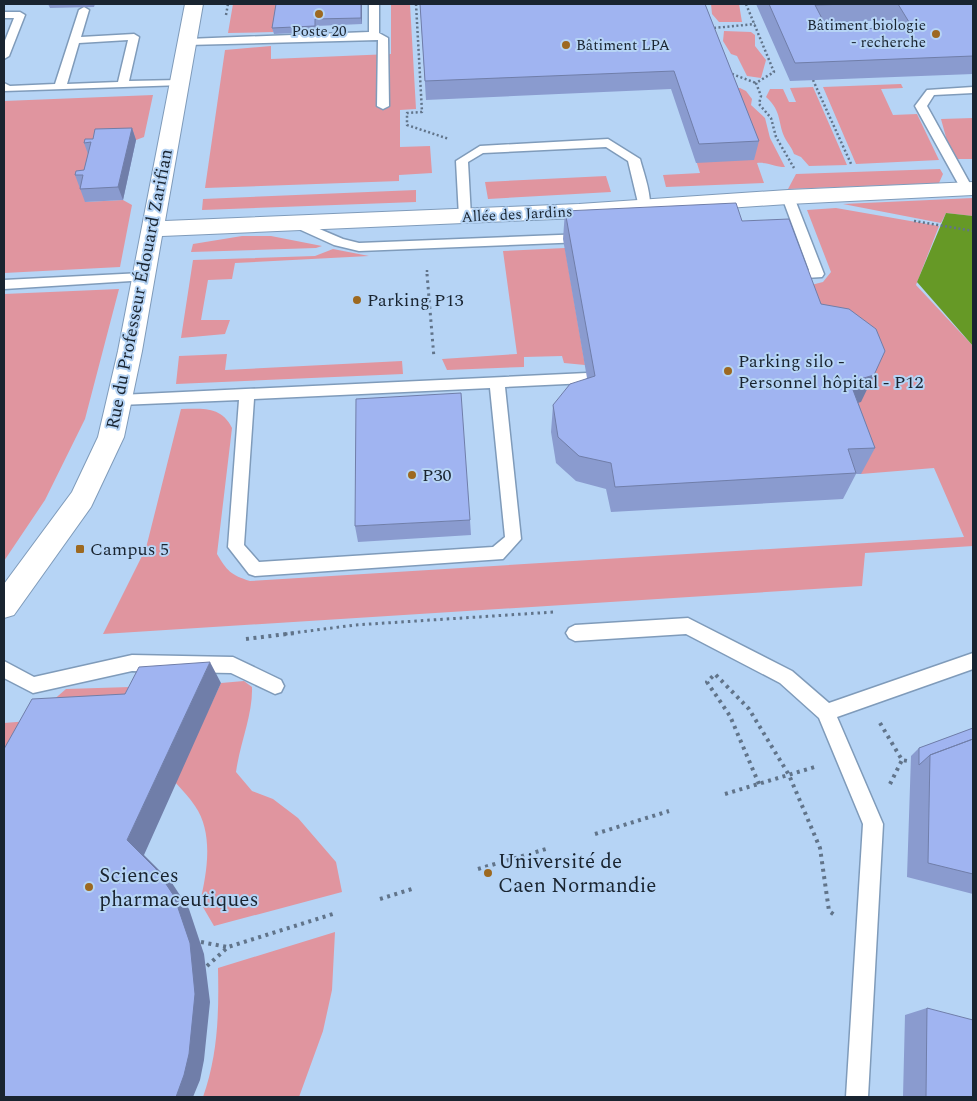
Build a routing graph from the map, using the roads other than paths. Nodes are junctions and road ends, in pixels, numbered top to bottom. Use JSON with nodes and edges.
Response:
{"nodes":[{"id":1,"x":194,"y":4,"type":"edge"},
{"id":2,"x":374,"y":4,"type":"edge"},
{"id":3,"x":84,"y":10,"type":"dead end"},
{"id":4,"x":4,"y":15,"type":"edge"},
{"id":5,"x":374,"y":34,"type":"junction"},
{"id":6,"x":75,"y":40,"type":"junction"},
{"id":7,"x":187,"y":42,"type":"junction"},
{"id":8,"x":4,"y":56,"type":"edge"},
{"id":9,"x":123,"y":85,"type":"junction"},
{"id":10,"x":4,"y":86,"type":"edge"},
{"id":11,"x":178,"y":86,"type":"junction"},
{"id":12,"x":60,"y":87,"type":"junction"},
{"id":13,"x":973,"y":90,"type":"edge"},
{"id":14,"x":4,"y":97,"type":"edge"},
{"id":15,"x":383,"y":106,"type":"dead end"},
{"id":16,"x":970,"y":189,"type":"edge"},
{"id":17,"x":788,"y":197,"type":"junction"},
{"id":18,"x":645,"y":207,"type":"junction"},
{"id":19,"x":465,"y":217,"type":"junction"},
{"id":20,"x":296,"y":223,"type":"junction"},
{"id":21,"x":627,"y":226,"type":"edge"},
{"id":22,"x":151,"y":229,"type":"junction"},
{"id":23,"x":602,"y":237,"type":"edge"},
{"id":24,"x":790,"y":275,"type":"edge"},
{"id":25,"x":142,"y":277,"type":"junction"},
{"id":26,"x":4,"y":284,"type":"edge"},
{"id":27,"x":587,"y":378,"type":"edge"},
{"id":28,"x":497,"y":382,"type":"junction"},
{"id":29,"x":247,"y":394,"type":"junction"},
{"id":30,"x":120,"y":400,"type":"junction"},
{"id":31,"x":4,"y":606,"type":"edge"},
{"id":32,"x":575,"y":633,"type":"dead end"},
{"id":33,"x":973,"y":661,"type":"edge"},
{"id":34,"x":4,"y":669,"type":"edge"},
{"id":35,"x":275,"y":686,"type":"dead end"},
{"id":36,"x":826,"y":712,"type":"junction"},
{"id":37,"x":857,"y":1097,"type":"edge"}],
"edges":[{"from":1,"to":7,"type":"street","name":"Rue du Professeur Édouard Zarifian"},
{"from":2,"to":5,"type":"lane"},
{"from":3,"to":6,"type":"lane"},
{"from":4,"to":8,"type":"lane"},
{"from":5,"to":7,"type":"lane"},
{"from":5,"to":15,"type":"lane"},
{"from":6,"to":9,"type":"lane"},
{"from":6,"to":12,"type":"lane"},
{"from":7,"to":11,"type":"street","name":"Rue du Professeur Édouard Zarifian"},
{"from":9,"to":11,"type":"lane"},
{"from":9,"to":12,"type":"lane"},
{"from":10,"to":12,"type":"lane"},
{"from":11,"to":14,"type":"lane"},
{"from":11,"to":22,"type":"street","name":"Rue du Professeur Édouard Zarifian"},
{"from":13,"to":16,"type":"lane"},
{"from":16,"to":17,"type":"street","name":"Allée des Jardins"},
{"from":17,"to":18,"type":"street","name":"Allée des Jardins"},
{"from":17,"to":24,"type":"lane"},
{"from":18,"to":19,"type":"street","name":"Allée des Jardins"},
{"from":18,"to":19,"type":"lane"},
{"from":18,"to":21,"type":"lane"},
{"from":19,"to":20,"type":"street","name":"Allée des Jardins"},
{"from":20,"to":22,"type":"street","name":"Allée des Jardins"},
{"from":20,"to":23,"type":"lane"},
{"from":22,"to":25,"type":"street","name":"Rue du Professeur Édouard Zarifian"},
{"from":25,"to":26,"type":"lane"},
{"from":25,"to":30,"type":"street","name":"Rue du Professeur Édouard Zarifian"},
{"from":27,"to":28,"type":"lane"},
{"from":28,"to":29,"type":"lane"},
{"from":28,"to":29,"type":"lane"},
{"from":29,"to":30,"type":"lane"},
{"from":30,"to":31,"type":"street","name":"Rue du Professeur Édouard Zarifian"},
{"from":32,"to":36,"type":"lane"},
{"from":33,"to":36,"type":"lane"},
{"from":34,"to":35,"type":"lane"},
{"from":36,"to":37,"type":"lane"}]}
